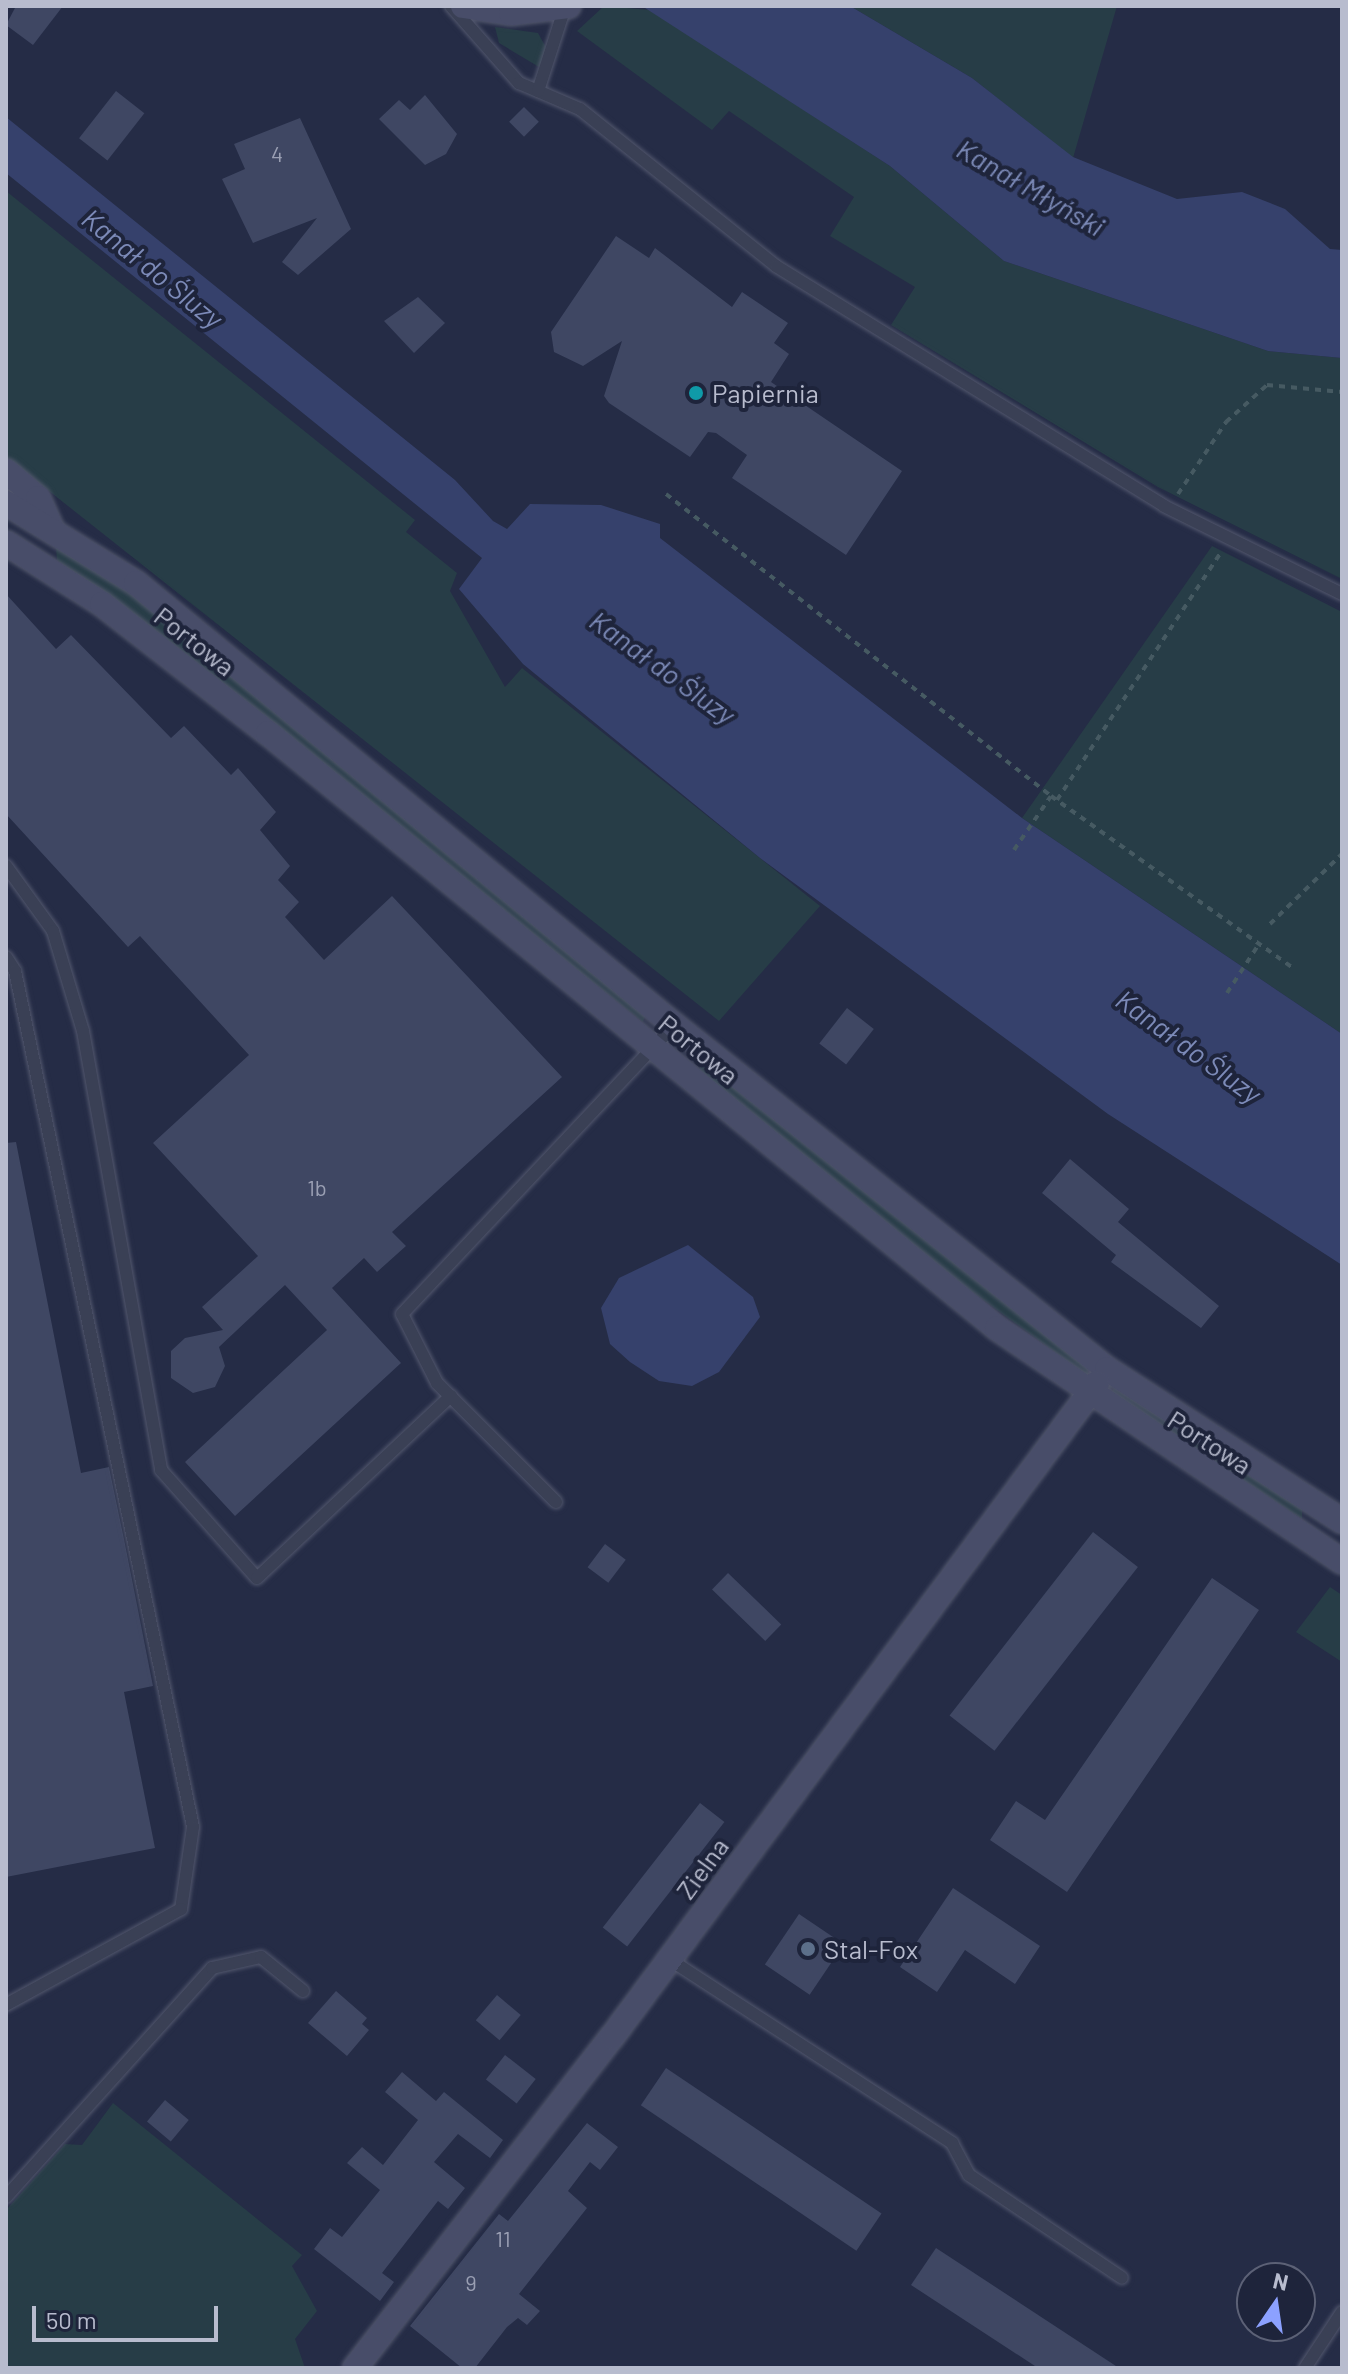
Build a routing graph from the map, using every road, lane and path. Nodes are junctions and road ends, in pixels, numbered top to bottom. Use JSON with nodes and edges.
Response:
{"nodes":[{"id":1,"x":451,"y":6,"type":"edge"},
{"id":2,"x":463,"y":6,"type":"edge"},
{"id":3,"x":566,"y":8,"type":"edge"},
{"id":4,"x":538,"y":91,"type":"junction"},
{"id":5,"x":1342,"y":392,"type":"edge"},
{"id":6,"x":6,"y":471,"type":"edge"},
{"id":7,"x":666,"y":494,"type":"dead end"},
{"id":8,"x":6,"y":503,"type":"edge"},
{"id":9,"x":1164,"y":506,"type":"junction"},
{"id":10,"x":53,"y":528,"type":"junction"},
{"id":11,"x":1230,"y":539,"type":"junction"},
{"id":12,"x":6,"y":543,"type":"edge"},
{"id":13,"x":35,"y":560,"type":"junction"},
{"id":14,"x":1342,"y":594,"type":"edge"},
{"id":15,"x":1051,"y":796,"type":"junction"},
{"id":16,"x":1057,"y":800,"type":"junction"},
{"id":17,"x":1014,"y":850,"type":"dead end"},
{"id":18,"x":1342,"y":854,"type":"edge"},
{"id":19,"x":6,"y":866,"type":"edge"},
{"id":20,"x":1270,"y":924,"type":"dead end"},
{"id":21,"x":1259,"y":944,"type":"junction"},
{"id":22,"x":6,"y":957,"type":"edge"},
{"id":23,"x":1294,"y":969,"type":"dead end"},
{"id":24,"x":11,"y":972,"type":"edge"},
{"id":25,"x":1227,"y":993,"type":"dead end"},
{"id":26,"x":674,"y":1025,"type":"junction"},
{"id":27,"x":653,"y":1049,"type":"junction"},
{"id":28,"x":1107,"y":1369,"type":"junction"},
{"id":29,"x":451,"y":1396,"type":"junction"},
{"id":30,"x":1088,"y":1396,"type":"junction"},
{"id":31,"x":556,"y":1502,"type":"dead end"},
{"id":32,"x":1336,"y":1517,"type":"edge"},
{"id":33,"x":1312,"y":1542,"type":"junction"},
{"id":34,"x":1342,"y":1562,"type":"edge"},
{"id":35,"x":669,"y":1959,"type":"junction"},
{"id":36,"x":303,"y":1991,"type":"dead end"},
{"id":37,"x":6,"y":2005,"type":"edge"},
{"id":38,"x":6,"y":2197,"type":"edge"},
{"id":39,"x":1122,"y":2278,"type":"dead end"},
{"id":40,"x":1342,"y":2312,"type":"edge"},
{"id":41,"x":355,"y":2368,"type":"edge"},
{"id":42,"x":1305,"y":2368,"type":"edge"}],
"edges":[{"from":1,"to":4,"type":"lane"},
{"from":2,"to":3,"type":"street"},
{"from":3,"to":4,"type":"lane"},
{"from":4,"to":9,"type":"lane"},
{"from":5,"to":9,"type":"path"},
{"from":6,"to":10,"type":"street"},
{"from":7,"to":15,"type":"path"},
{"from":8,"to":10,"type":"street","name":"Portowa"},
{"from":9,"to":11,"type":"lane"},
{"from":10,"to":13,"type":"street"},
{"from":10,"to":26,"type":"street","name":"Portowa"},
{"from":11,"to":14,"type":"lane"},
{"from":11,"to":16,"type":"path"},
{"from":12,"to":13,"type":"street","name":"Portowa"},
{"from":13,"to":27,"type":"street","name":"Portowa"},
{"from":15,"to":16,"type":"path"},
{"from":15,"to":17,"type":"path"},
{"from":16,"to":21,"type":"path"},
{"from":18,"to":20,"type":"path"},
{"from":19,"to":29,"type":"lane"},
{"from":21,"to":23,"type":"path"},
{"from":21,"to":25,"type":"path"},
{"from":22,"to":24,"type":"lane"},
{"from":24,"to":37,"type":"lane"},
{"from":26,"to":27,"type":"lane"},
{"from":26,"to":28,"type":"street","name":"Portowa"},
{"from":27,"to":29,"type":"lane"},
{"from":27,"to":30,"type":"street","name":"Portowa"},
{"from":28,"to":30,"type":"street","name":"Zielna"},
{"from":28,"to":32,"type":"street","name":"Portowa"},
{"from":29,"to":31,"type":"lane"},
{"from":30,"to":33,"type":"street","name":"Portowa"},
{"from":30,"to":35,"type":"street","name":"Zielna"},
{"from":32,"to":33,"type":"street"},
{"from":33,"to":34,"type":"street","name":"Portowa"},
{"from":35,"to":39,"type":"lane"},
{"from":35,"to":41,"type":"street","name":"Zielna"},
{"from":36,"to":38,"type":"lane"},
{"from":40,"to":42,"type":"lane"}]}
